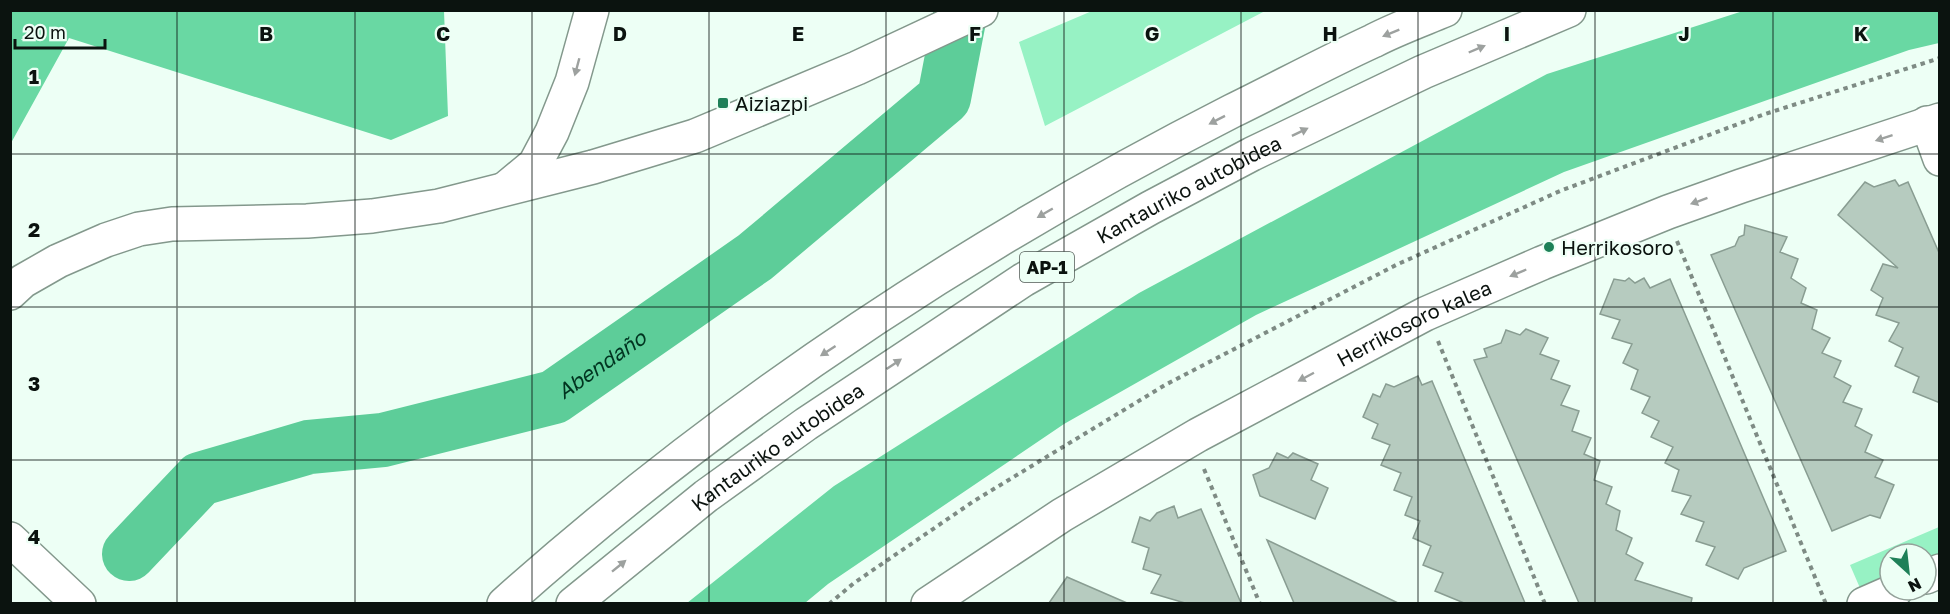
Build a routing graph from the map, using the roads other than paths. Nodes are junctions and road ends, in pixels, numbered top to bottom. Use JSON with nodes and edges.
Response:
{"nodes":[{"id":1,"x":592,"y":10,"type":"edge"},
{"id":2,"x":981,"y":10,"type":"edge"},
{"id":3,"x":1445,"y":10,"type":"edge"},
{"id":4,"x":1569,"y":10,"type":"edge"},
{"id":5,"x":1933,"y":122,"type":"edge"},
{"id":6,"x":1940,"y":159,"type":"edge"},
{"id":7,"x":503,"y":191,"type":"junction"},
{"id":8,"x":10,"y":293,"type":"edge"},
{"id":9,"x":10,"y":539,"type":"edge"},
{"id":10,"x":1878,"y":597,"type":"edge"},
{"id":11,"x":946,"y":598,"type":"edge"},
{"id":12,"x":79,"y":603,"type":"edge"},
{"id":13,"x":504,"y":603,"type":"edge"},
{"id":14,"x":573,"y":603,"type":"edge"},
{"id":15,"x":1864,"y":603,"type":"edge"}],
"edges":[{"from":1,"to":7,"type":"main road","one_way":true},
{"from":2,"to":7,"type":"main road"},
{"from":3,"to":13,"type":"main road","number":"AP-1","one_way":true},
{"from":14,"to":4,"type":"main road","name":"Kantauriko autobidea","number":"AP-1","one_way":true},
{"from":5,"to":6,"type":"main road"},
{"from":5,"to":11,"type":"main road","name":"Herrikosoro kalea","one_way":true},
{"from":7,"to":8,"type":"main road"},
{"from":9,"to":12,"type":"main road"},
{"from":10,"to":15,"type":"main road"}]}
